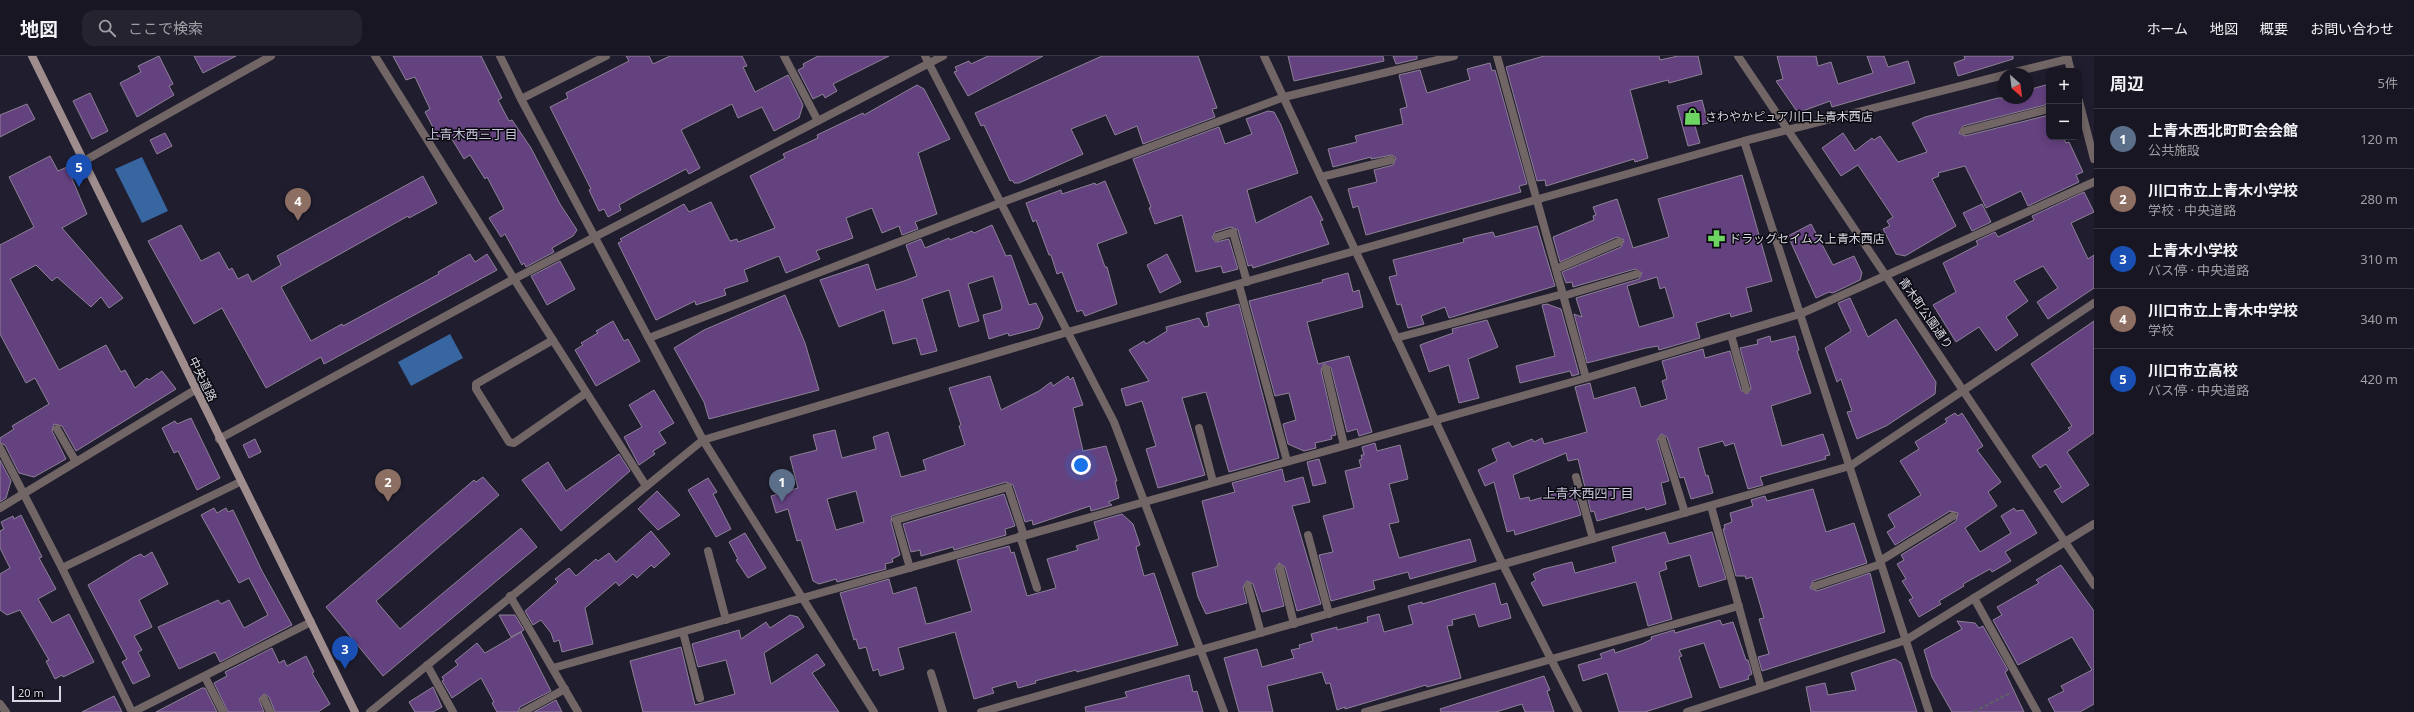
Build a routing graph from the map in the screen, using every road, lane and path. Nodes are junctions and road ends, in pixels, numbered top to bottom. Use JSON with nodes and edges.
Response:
{"nodes":[{"id":1,"x":32,"y":56,"type":"edge"},
{"id":2,"x":271,"y":56,"type":"edge"},
{"id":3,"x":375,"y":56,"type":"edge"},
{"id":4,"x":500,"y":56,"type":"edge"},
{"id":5,"x":606,"y":56,"type":"edge"},
{"id":6,"x":784,"y":56,"type":"edge"},
{"id":7,"x":925,"y":56,"type":"edge"},
{"id":8,"x":943,"y":56,"type":"edge"},
{"id":9,"x":1264,"y":56,"type":"edge"},
{"id":10,"x":1454,"y":56,"type":"edge"},
{"id":11,"x":1497,"y":56,"type":"edge"},
{"id":12,"x":1738,"y":56,"type":"edge"},
{"id":13,"x":2070,"y":57,"type":"edge"},
{"id":14,"x":929,"y":64,"type":"junction"},
{"id":15,"x":2029,"y":68,"type":"edge"},
{"id":16,"x":2071,"y":68,"type":"edge"},
{"id":17,"x":1998,"y":77,"type":"edge"},
{"id":18,"x":1284,"y":97,"type":"junction"},
{"id":19,"x":521,"y":99,"type":"junction"},
{"id":20,"x":2080,"y":104,"type":"edge"},
{"id":21,"x":2046,"y":110,"type":"edge"},
{"id":22,"x":818,"y":121,"type":"junction"},
{"id":23,"x":1788,"y":130,"type":"junction"},
{"id":24,"x":1964,"y":131,"type":"dead end"},
{"id":25,"x":1744,"y":141,"type":"junction"},
{"id":26,"x":2094,"y":159,"type":"edge"},
{"id":27,"x":1391,"y":160,"type":"dead end"},
{"id":28,"x":84,"y":161,"type":"junction"},
{"id":29,"x":1321,"y":177,"type":"junction"},
{"id":30,"x":2094,"y":182,"type":"edge"},
{"id":31,"x":1536,"y":201,"type":"junction"},
{"id":32,"x":1000,"y":203,"type":"junction"},
{"id":33,"x":594,"y":237,"type":"junction"},
{"id":34,"x":1217,"y":237,"type":"dead end"},
{"id":35,"x":1619,"y":242,"type":"dead end"},
{"id":36,"x":1356,"y":252,"type":"junction"},
{"id":37,"x":1556,"y":269,"type":"junction"},
{"id":38,"x":1637,"y":274,"type":"dead end"},
{"id":39,"x":1885,"y":274,"type":"junction"},
{"id":40,"x":514,"y":279,"type":"junction"},
{"id":41,"x":1243,"y":284,"type":"junction"},
{"id":42,"x":1563,"y":295,"type":"junction"},
{"id":43,"x":2094,"y":303,"type":"edge"},
{"id":44,"x":1800,"y":314,"type":"junction"},
{"id":45,"x":1068,"y":332,"type":"junction"},
{"id":46,"x":1731,"y":335,"type":"junction"},
{"id":47,"x":649,"y":338,"type":"junction"},
{"id":48,"x":1396,"y":338,"type":"junction"},
{"id":49,"x":552,"y":340,"type":"junction"},
{"id":50,"x":1326,"y":370,"type":"dead end"},
{"id":51,"x":1586,"y":378,"type":"junction"},
{"id":52,"x":1746,"y":389,"type":"dead end"},
{"id":53,"x":1965,"y":389,"type":"junction"},
{"id":54,"x":195,"y":390,"type":"junction"},
{"id":55,"x":586,"y":393,"type":"junction"},
{"id":56,"x":1434,"y":419,"type":"junction"},
{"id":57,"x":1199,"y":428,"type":"dead end"},
{"id":58,"x":57,"y":429,"type":"dead end"},
{"id":59,"x":219,"y":439,"type":"junction"},
{"id":60,"x":1662,"y":439,"type":"dead end"},
{"id":61,"x":703,"y":440,"type":"junction"},
{"id":62,"x":1344,"y":446,"type":"junction"},
{"id":63,"x":0,"y":448,"type":"edge"},
{"id":64,"x":1287,"y":461,"type":"junction"},
{"id":65,"x":76,"y":462,"type":"junction"},
{"id":66,"x":1850,"y":466,"type":"junction"},
{"id":67,"x":1576,"y":478,"type":"dead end"},
{"id":68,"x":240,"y":482,"type":"junction"},
{"id":69,"x":1213,"y":482,"type":"junction"},
{"id":70,"x":646,"y":486,"type":"junction"},
{"id":71,"x":23,"y":494,"type":"junction"},
{"id":72,"x":1144,"y":501,"type":"junction"},
{"id":73,"x":1711,"y":506,"type":"junction"},
{"id":74,"x":0,"y":508,"type":"edge"},
{"id":75,"x":1685,"y":513,"type":"junction"},
{"id":76,"x":1953,"y":516,"type":"dead end"},
{"id":77,"x":2094,"y":524,"type":"edge"},
{"id":78,"x":1308,"y":535,"type":"dead end"},
{"id":79,"x":1022,"y":536,"type":"junction"},
{"id":80,"x":1593,"y":539,"type":"junction"},
{"id":81,"x":2066,"y":543,"type":"junction"},
{"id":82,"x":708,"y":551,"type":"dead end"},
{"id":83,"x":1881,"y":563,"type":"junction"},
{"id":84,"x":1503,"y":565,"type":"junction"},
{"id":85,"x":62,"y":568,"type":"junction"},
{"id":86,"x":910,"y":568,"type":"junction"},
{"id":87,"x":1280,"y":568,"type":"dead end"},
{"id":88,"x":2094,"y":585,"type":"edge"},
{"id":89,"x":1248,"y":586,"type":"dead end"},
{"id":90,"x":1815,"y":586,"type":"dead end"},
{"id":91,"x":1037,"y":588,"type":"dead end"},
{"id":92,"x":510,"y":596,"type":"junction"},
{"id":93,"x":1974,"y":598,"type":"junction"},
{"id":94,"x":803,"y":599,"type":"junction"},
{"id":95,"x":1739,"y":606,"type":"junction"},
{"id":96,"x":1329,"y":614,"type":"junction"},
{"id":97,"x":726,"y":620,"type":"junction"},
{"id":98,"x":311,"y":622,"type":"junction"},
{"id":99,"x":1294,"y":624,"type":"junction"},
{"id":100,"x":682,"y":632,"type":"junction"},
{"id":101,"x":1261,"y":633,"type":"junction"},
{"id":102,"x":1906,"y":640,"type":"junction"},
{"id":103,"x":1200,"y":650,"type":"junction"},
{"id":104,"x":1552,"y":660,"type":"junction"},
{"id":105,"x":427,"y":665,"type":"junction"},
{"id":106,"x":553,"y":668,"type":"junction"},
{"id":107,"x":931,"y":673,"type":"dead end"},
{"id":108,"x":205,"y":677,"type":"junction"},
{"id":109,"x":2023,"y":686,"type":"junction"},
{"id":110,"x":1761,"y":687,"type":"junction"},
{"id":111,"x":565,"y":689,"type":"junction"},
{"id":112,"x":700,"y":698,"type":"dead end"},
{"id":113,"x":264,"y":699,"type":"dead end"},
{"id":114,"x":0,"y":704,"type":"edge"},
{"id":115,"x":6,"y":712,"type":"edge"},
{"id":116,"x":132,"y":712,"type":"edge"},
{"id":117,"x":223,"y":712,"type":"edge"},
{"id":118,"x":270,"y":712,"type":"edge"},
{"id":119,"x":355,"y":712,"type":"edge"},
{"id":120,"x":370,"y":712,"type":"edge"},
{"id":121,"x":453,"y":712,"type":"edge"},
{"id":122,"x":523,"y":712,"type":"edge"},
{"id":123,"x":578,"y":712,"type":"edge"},
{"id":124,"x":874,"y":712,"type":"edge"},
{"id":125,"x":943,"y":712,"type":"edge"},
{"id":126,"x":981,"y":712,"type":"edge"},
{"id":127,"x":1224,"y":712,"type":"edge"},
{"id":128,"x":1365,"y":712,"type":"edge"},
{"id":129,"x":1578,"y":712,"type":"edge"},
{"id":130,"x":1687,"y":712,"type":"edge"},
{"id":131,"x":1929,"y":712,"type":"edge"},
{"id":132,"x":1974,"y":712,"type":"edge"},
{"id":133,"x":2037,"y":712,"type":"edge"}],
"edges":[{"from":1,"to":28,"type":"main road","name":"中央道路"},
{"from":2,"to":28,"type":"street"},
{"from":3,"to":40,"type":"street"},
{"from":4,"to":19,"type":"street"},
{"from":5,"to":19,"type":"street"},
{"from":6,"to":22,"type":"street"},
{"from":7,"to":14,"type":"street"},
{"from":8,"to":14,"type":"street"},
{"from":9,"to":18,"type":"street"},
{"from":10,"to":18,"type":"street"},
{"from":11,"to":31,"type":"street"},
{"from":12,"to":23,"type":"street","name":"青木町公園通り"},
{"from":13,"to":15,"type":"street"},
{"from":13,"to":16,"type":"street"},
{"from":14,"to":22,"type":"street"},
{"from":14,"to":32,"type":"street"},
{"from":17,"to":23,"type":"street"},
{"from":18,"to":29,"type":"street"},
{"from":18,"to":32,"type":"street"},
{"from":19,"to":33,"type":"street"},
{"from":20,"to":26,"type":"street"},
{"from":21,"to":24,"type":"street"},
{"from":22,"to":33,"type":"street"},
{"from":23,"to":25,"type":"street"},
{"from":23,"to":39,"type":"street","name":"青木町公園通り"},
{"from":25,"to":31,"type":"street"},
{"from":25,"to":44,"type":"street"},
{"from":27,"to":29,"type":"street"},
{"from":28,"to":54,"type":"main road","name":"中央道路"},
{"from":29,"to":36,"type":"street"},
{"from":30,"to":39,"type":"street"},
{"from":31,"to":36,"type":"street"},
{"from":31,"to":37,"type":"street"},
{"from":32,"to":45,"type":"street"},
{"from":32,"to":47,"type":"street"},
{"from":33,"to":40,"type":"street"},
{"from":33,"to":47,"type":"street"},
{"from":34,"to":41,"type":"street"},
{"from":35,"to":37,"type":"street"},
{"from":36,"to":41,"type":"street"},
{"from":36,"to":48,"type":"street"},
{"from":37,"to":42,"type":"street"},
{"from":38,"to":42,"type":"street"},
{"from":39,"to":44,"type":"street"},
{"from":39,"to":53,"type":"street","name":"青木町公園通り"},
{"from":40,"to":49,"type":"street"},
{"from":40,"to":59,"type":"street"},
{"from":41,"to":45,"type":"street"},
{"from":41,"to":64,"type":"street"},
{"from":42,"to":48,"type":"street"},
{"from":42,"to":51,"type":"street"},
{"from":43,"to":53,"type":"street"},
{"from":44,"to":46,"type":"street"},
{"from":44,"to":66,"type":"street"},
{"from":45,"to":61,"type":"street"},
{"from":45,"to":72,"type":"street"},
{"from":46,"to":51,"type":"street"},
{"from":46,"to":52,"type":"street"},
{"from":47,"to":61,"type":"street"},
{"from":48,"to":56,"type":"street"},
{"from":49,"to":55,"type":"street"},
{"from":49,"to":55,"type":"street"},
{"from":50,"to":62,"type":"street"},
{"from":51,"to":56,"type":"street"},
{"from":53,"to":66,"type":"street"},
{"from":53,"to":81,"type":"street","name":"青木町公園通り"},
{"from":54,"to":59,"type":"main road","name":"中央道路"},
{"from":54,"to":65,"type":"street"},
{"from":55,"to":70,"type":"street"},
{"from":56,"to":62,"type":"street"},
{"from":56,"to":84,"type":"street"},
{"from":57,"to":69,"type":"street"},
{"from":58,"to":65,"type":"street"},
{"from":59,"to":68,"type":"main road","name":"中央道路"},
{"from":60,"to":75,"type":"street"},
{"from":61,"to":70,"type":"street"},
{"from":61,"to":94,"type":"street"},
{"from":62,"to":64,"type":"street"},
{"from":63,"to":71,"type":"street"},
{"from":64,"to":69,"type":"street"},
{"from":65,"to":71,"type":"street"},
{"from":66,"to":73,"type":"street"},
{"from":66,"to":83,"type":"street"},
{"from":67,"to":80,"type":"street"},
{"from":68,"to":85,"type":"street"},
{"from":68,"to":98,"type":"main road","name":"中央道路"},
{"from":69,"to":72,"type":"street"},
{"from":70,"to":92,"type":"street"},
{"from":71,"to":74,"type":"street"},
{"from":71,"to":85,"type":"street"},
{"from":72,"to":79,"type":"street"},
{"from":72,"to":103,"type":"street"},
{"from":73,"to":75,"type":"street"},
{"from":73,"to":95,"type":"street"},
{"from":75,"to":80,"type":"street"},
{"from":76,"to":83,"type":"street"},
{"from":77,"to":81,"type":"street"},
{"from":78,"to":96,"type":"street"},
{"from":79,"to":86,"type":"street"},
{"from":79,"to":86,"type":"street"},
{"from":79,"to":91,"type":"street"},
{"from":80,"to":84,"type":"street"},
{"from":81,"to":88,"type":"street","name":"青木町公園通り"},
{"from":81,"to":93,"type":"street"},
{"from":82,"to":97,"type":"street"},
{"from":83,"to":90,"type":"street"},
{"from":83,"to":102,"type":"street"},
{"from":84,"to":96,"type":"street"},
{"from":84,"to":104,"type":"street"},
{"from":85,"to":116,"type":"street"},
{"from":86,"to":94,"type":"street"},
{"from":87,"to":99,"type":"street"},
{"from":89,"to":101,"type":"street"},
{"from":92,"to":105,"type":"street"},
{"from":92,"to":106,"type":"street"},
{"from":93,"to":102,"type":"street"},
{"from":93,"to":109,"type":"street"},
{"from":94,"to":97,"type":"street"},
{"from":94,"to":124,"type":"street"},
{"from":95,"to":104,"type":"street"},
{"from":95,"to":110,"type":"street"},
{"from":96,"to":99,"type":"street"},
{"from":97,"to":100,"type":"street"},
{"from":98,"to":108,"type":"street"},
{"from":98,"to":119,"type":"main road","name":"中央道路"},
{"from":99,"to":101,"type":"street"},
{"from":100,"to":106,"type":"street"},
{"from":100,"to":112,"type":"street"},
{"from":101,"to":103,"type":"street"},
{"from":102,"to":110,"type":"street"},
{"from":102,"to":131,"type":"street"},
{"from":103,"to":126,"type":"street"},
{"from":103,"to":127,"type":"street"},
{"from":104,"to":128,"type":"street"},
{"from":104,"to":129,"type":"street"},
{"from":105,"to":120,"type":"street"},
{"from":105,"to":121,"type":"street"},
{"from":106,"to":111,"type":"street"},
{"from":107,"to":125,"type":"street"},
{"from":108,"to":116,"type":"street"},
{"from":108,"to":117,"type":"street"},
{"from":109,"to":132,"type":"path"},
{"from":109,"to":133,"type":"street"},
{"from":110,"to":130,"type":"street"},
{"from":111,"to":122,"type":"street"},
{"from":111,"to":123,"type":"street"},
{"from":113,"to":118,"type":"street"},
{"from":114,"to":115,"type":"street"}]}
